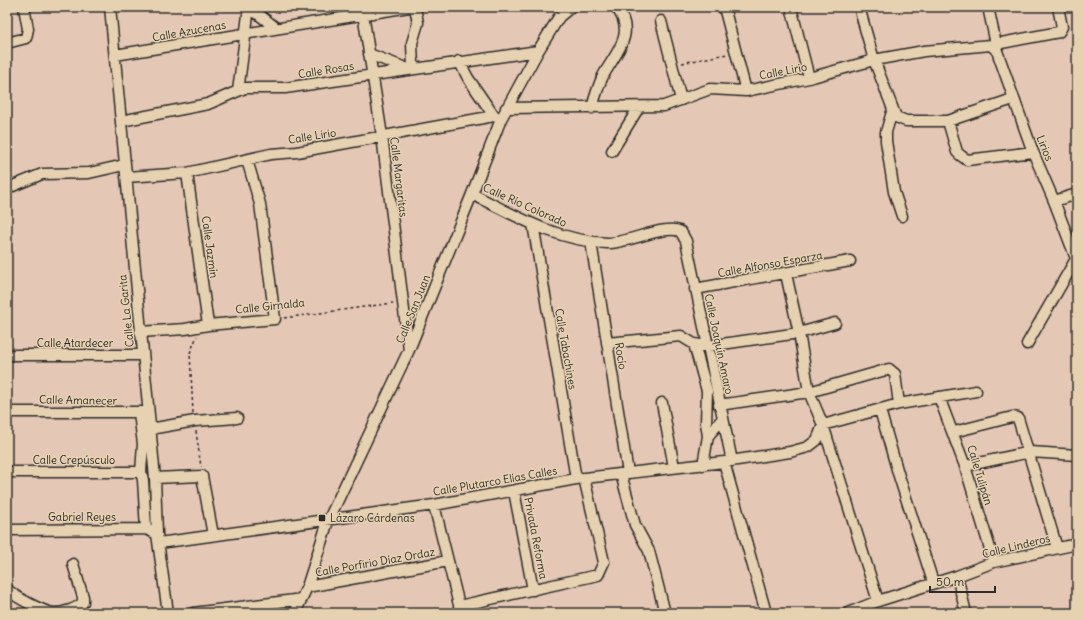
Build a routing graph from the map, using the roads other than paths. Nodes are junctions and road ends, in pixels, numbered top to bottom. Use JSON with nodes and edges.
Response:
{"nodes":[{"id":1,"x":24,"y":7,"type":"edge"},
{"id":2,"x":110,"y":7,"type":"edge"},
{"id":3,"x":249,"y":7,"type":"edge"},
{"id":4,"x":409,"y":7,"type":"edge"},
{"id":5,"x":415,"y":7,"type":"edge"},
{"id":6,"x":557,"y":7,"type":"edge"},
{"id":7,"x":571,"y":7,"type":"edge"},
{"id":8,"x":616,"y":7,"type":"edge"},
{"id":9,"x":791,"y":7,"type":"edge"},
{"id":10,"x":859,"y":7,"type":"edge"},
{"id":11,"x":988,"y":7,"type":"edge"},
{"id":12,"x":1058,"y":7,"type":"edge"},
{"id":13,"x":725,"y":9,"type":"edge"},
{"id":14,"x":362,"y":11,"type":"edge"},
{"id":15,"x":559,"y":17,"type":"junction"},
{"id":16,"x":661,"y":21,"type":"dead end"},
{"id":17,"x":276,"y":28,"type":"junction"},
{"id":18,"x":245,"y":33,"type":"junction"},
{"id":19,"x":7,"y":44,"type":"edge"},
{"id":20,"x":993,"y":45,"type":"junction"},
{"id":21,"x":538,"y":51,"type":"junction"},
{"id":22,"x":369,"y":54,"type":"junction"},
{"id":23,"x":115,"y":56,"type":"junction"},
{"id":24,"x":874,"y":60,"type":"junction"},
{"id":25,"x":459,"y":62,"type":"junction"},
{"id":26,"x":410,"y":69,"type":"junction"},
{"id":27,"x":372,"y":75,"type":"junction"},
{"id":28,"x":809,"y":78,"type":"junction"},
{"id":29,"x":746,"y":90,"type":"junction"},
{"id":30,"x":238,"y":91,"type":"junction"},
{"id":31,"x":1013,"y":99,"type":"junction"},
{"id":32,"x":681,"y":100,"type":"junction"},
{"id":33,"x":639,"y":107,"type":"junction"},
{"id":34,"x":506,"y":108,"type":"junction"},
{"id":35,"x":592,"y":108,"type":"junction"},
{"id":36,"x":892,"y":112,"type":"junction"},
{"id":37,"x":497,"y":117,"type":"junction"},
{"id":38,"x":121,"y":120,"type":"junction"},
{"id":39,"x":948,"y":121,"type":"junction"},
{"id":40,"x":382,"y":136,"type":"junction"},
{"id":41,"x":612,"y":151,"type":"dead end"},
{"id":42,"x":1033,"y":152,"type":"junction"},
{"id":43,"x":247,"y":160,"type":"junction"},
{"id":44,"x":124,"y":166,"type":"junction"},
{"id":45,"x":187,"y":173,"type":"junction"},
{"id":46,"x":126,"y":177,"type":"junction"},
{"id":47,"x":13,"y":186,"type":"dead end"},
{"id":48,"x":472,"y":194,"type":"junction"},
{"id":49,"x":1077,"y":194,"type":"edge"},
{"id":50,"x":1054,"y":201,"type":"junction"},
{"id":51,"x":902,"y":216,"type":"dead end"},
{"id":52,"x":533,"y":224,"type":"junction"},
{"id":53,"x":681,"y":232,"type":"joint"},
{"id":54,"x":591,"y":242,"type":"junction"},
{"id":55,"x":1077,"y":260,"type":"edge"},
{"id":56,"x":850,"y":261,"type":"dead end"},
{"id":57,"x":786,"y":274,"type":"junction"},
{"id":58,"x":695,"y":289,"type":"junction"},
{"id":59,"x":835,"y":323,"type":"dead end"},
{"id":60,"x":205,"y":326,"type":"junction"},
{"id":61,"x":140,"y":332,"type":"junction"},
{"id":62,"x":799,"y":333,"type":"junction"},
{"id":63,"x":607,"y":343,"type":"junction"},
{"id":64,"x":694,"y":344,"type":"junction"},
{"id":65,"x":1027,"y":344,"type":"dead end"},
{"id":66,"x":708,"y":346,"type":"junction"},
{"id":67,"x":410,"y":350,"type":"junction"},
{"id":68,"x":7,"y":355,"type":"edge"},
{"id":69,"x":143,"y":355,"type":"junction"},
{"id":70,"x":976,"y":390,"type":"dead end"},
{"id":71,"x":809,"y":392,"type":"junction"},
{"id":72,"x":939,"y":397,"type":"junction"},
{"id":73,"x":662,"y":403,"type":"dead end"},
{"id":74,"x":899,"y":404,"type":"junction"},
{"id":75,"x":719,"y":405,"type":"junction"},
{"id":76,"x":880,"y":410,"type":"junction"},
{"id":77,"x":7,"y":412,"type":"edge"},
{"id":78,"x":144,"y":413,"type":"junction"},
{"id":79,"x":237,"y":418,"type":"dead end"},
{"id":80,"x":723,"y":418,"type":"junction"},
{"id":81,"x":823,"y":425,"type":"junction"},
{"id":82,"x":150,"y":429,"type":"junction"},
{"id":83,"x":954,"y":432,"type":"junction"},
{"id":84,"x":708,"y":436,"type":"junction"},
{"id":85,"x":1030,"y":452,"type":"junction"},
{"id":86,"x":1077,"y":456,"type":"edge"},
{"id":87,"x":728,"y":462,"type":"junction"},
{"id":88,"x":703,"y":465,"type":"junction"},
{"id":89,"x":965,"y":466,"type":"junction"},
{"id":90,"x":674,"y":468,"type":"junction"},
{"id":91,"x":7,"y":472,"type":"edge"},
{"id":92,"x":141,"y":472,"type":"junction"},
{"id":93,"x":625,"y":473,"type":"junction"},
{"id":94,"x":155,"y":478,"type":"junction"},
{"id":95,"x":580,"y":478,"type":"junction"},
{"id":96,"x":514,"y":491,"type":"junction"},
{"id":97,"x":434,"y":505,"type":"junction"},
{"id":98,"x":328,"y":521,"type":"junction"},
{"id":99,"x":146,"y":529,"type":"junction"},
{"id":100,"x":7,"y":530,"type":"edge"},
{"id":101,"x":214,"y":535,"type":"junction"},
{"id":102,"x":158,"y":539,"type":"junction"},
{"id":103,"x":1077,"y":544,"type":"edge"},
{"id":104,"x":1057,"y":548,"type":"junction"},
{"id":105,"x":448,"y":561,"type":"junction"},
{"id":106,"x":994,"y":562,"type":"junction"},
{"id":107,"x":73,"y":564,"type":"dead end"},
{"id":108,"x":957,"y":576,"type":"junction"},
{"id":109,"x":933,"y":582,"type":"junction"},
{"id":110,"x":307,"y":587,"type":"junction"},
{"id":111,"x":7,"y":589,"type":"edge"},
{"id":112,"x":533,"y":590,"type":"junction"},
{"id":113,"x":302,"y":599,"type":"junction"},
{"id":114,"x":878,"y":601,"type":"junction"},
{"id":115,"x":663,"y":608,"type":"edge"},
{"id":116,"x":460,"y":610,"type":"edge"},
{"id":117,"x":54,"y":613,"type":"edge"},
{"id":118,"x":168,"y":613,"type":"edge"},
{"id":119,"x":193,"y":613,"type":"edge"},
{"id":120,"x":295,"y":613,"type":"edge"},
{"id":121,"x":766,"y":613,"type":"edge"},
{"id":122,"x":848,"y":613,"type":"edge"},
{"id":123,"x":966,"y":613,"type":"edge"}],
"edges":[{"from":1,"to":19,"type":"street"},
{"from":2,"to":23,"type":"street","name":"Calle La Garita"},
{"from":3,"to":17,"type":"street"},
{"from":3,"to":18,"type":"street"},
{"from":4,"to":14,"type":"street","name":"Calle Azucenas"},
{"from":5,"to":26,"type":"street"},
{"from":6,"to":15,"type":"street"},
{"from":7,"to":15,"type":"street","name":"Calle San Juan"},
{"from":8,"to":35,"type":"street"},
{"from":9,"to":28,"type":"street"},
{"from":10,"to":24,"type":"street"},
{"from":11,"to":20,"type":"street","name":"Lirios"},
{"from":12,"to":20,"type":"street","name":"Calle Lirio"},
{"from":13,"to":29,"type":"street"},
{"from":14,"to":17,"type":"street","name":"Calle Azucenas"},
{"from":14,"to":22,"type":"street","name":"Calle Margaritas"},
{"from":15,"to":21,"type":"street","name":"Calle San Juan"},
{"from":16,"to":32,"type":"street"},
{"from":17,"to":18,"type":"street","name":"Calle Azucenas"},
{"from":18,"to":23,"type":"street","name":"Calle Azucenas"},
{"from":18,"to":30,"type":"street"},
{"from":20,"to":24,"type":"street","name":"Calle Lirio"},
{"from":20,"to":31,"type":"street","name":"Lirios"},
{"from":21,"to":25,"type":"street","name":"Calle Rosas"},
{"from":21,"to":34,"type":"street","name":"Calle San Juan"},
{"from":22,"to":26,"type":"street"},
{"from":22,"to":27,"type":"street","name":"Calle Margaritas"},
{"from":23,"to":38,"type":"street","name":"Calle La Garita"},
{"from":24,"to":28,"type":"street","name":"Calle Lirio"},
{"from":24,"to":36,"type":"street"},
{"from":25,"to":26,"type":"street","name":"Calle Rosas"},
{"from":25,"to":37,"type":"street"},
{"from":26,"to":27,"type":"street","name":"Calle Rosas"},
{"from":27,"to":30,"type":"street","name":"Calle Rosas"},
{"from":27,"to":40,"type":"street","name":"Calle Margaritas"},
{"from":28,"to":29,"type":"street","name":"Calle Lirio"},
{"from":29,"to":32,"type":"street","name":"Calle Lirio"},
{"from":30,"to":38,"type":"street","name":"Calle Rosas"},
{"from":31,"to":39,"type":"street"},
{"from":31,"to":42,"type":"street","name":"Lirios"},
{"from":32,"to":33,"type":"street","name":"Calle Lirio"},
{"from":33,"to":35,"type":"street","name":"Calle Lirio"},
{"from":33,"to":41,"type":"street"},
{"from":34,"to":35,"type":"street","name":"Calle Lirio"},
{"from":34,"to":37,"type":"street","name":"Calle San Juan"},
{"from":36,"to":39,"type":"street"},
{"from":36,"to":51,"type":"street"},
{"from":37,"to":40,"type":"street","name":"Calle Lirio"},
{"from":37,"to":48,"type":"street","name":"Calle San Juan"},
{"from":38,"to":44,"type":"street","name":"Calle La Garita"},
{"from":39,"to":42,"type":"street"},
{"from":40,"to":43,"type":"street","name":"Calle Lirio"},
{"from":40,"to":67,"type":"street","name":"Calle Margaritas"},
{"from":42,"to":50,"type":"street","name":"Lirios"},
{"from":43,"to":45,"type":"street","name":"Calle Lirio"},
{"from":43,"to":60,"type":"street","name":"Calle Girnalda"},
{"from":44,"to":46,"type":"street","name":"Calle La Garita"},
{"from":44,"to":47,"type":"street"},
{"from":45,"to":46,"type":"street","name":"Calle Lirio"},
{"from":45,"to":60,"type":"street","name":"Calle Jazmín"},
{"from":46,"to":61,"type":"street","name":"Calle La Garita"},
{"from":48,"to":52,"type":"street","name":"Calle Río Colorado"},
{"from":48,"to":67,"type":"street","name":"Calle San Juan"},
{"from":49,"to":50,"type":"street"},
{"from":50,"to":55,"type":"street","name":"Lirios"},
{"from":52,"to":54,"type":"street","name":"Calle Río Colorado"},
{"from":52,"to":95,"type":"street","name":"Calle Tabachines"},
{"from":53,"to":54,"type":"street","name":"Calle Río Colorado"},
{"from":53,"to":58,"type":"street","name":"Calle Joaquín Amaro"},
{"from":54,"to":63,"type":"street","name":"Rocío"},
{"from":55,"to":65,"type":"street"},
{"from":56,"to":57,"type":"street","name":"Calle Alfonso Esparza"},
{"from":57,"to":58,"type":"street","name":"Calle Alfonso Esparza"},
{"from":57,"to":62,"type":"street"},
{"from":58,"to":66,"type":"street","name":"Calle Joaquín Amaro"},
{"from":59,"to":62,"type":"street"},
{"from":60,"to":61,"type":"street","name":"Calle Girnalda"},
{"from":61,"to":69,"type":"street","name":"Calle La Garita"},
{"from":62,"to":66,"type":"street"},
{"from":62,"to":71,"type":"street"},
{"from":63,"to":64,"type":"street"},
{"from":63,"to":93,"type":"street","name":"Rocío"},
{"from":64,"to":66,"type":"street"},
{"from":64,"to":84,"type":"street"},
{"from":66,"to":75,"type":"street","name":"Calle Joaquín Amaro"},
{"from":67,"to":98,"type":"street","name":"Calle San Juan"},
{"from":68,"to":69,"type":"street","name":"Calle Atardecer"},
{"from":69,"to":78,"type":"street","name":"Calle La Garita"},
{"from":70,"to":72,"type":"street"},
{"from":71,"to":74,"type":"street"},
{"from":71,"to":75,"type":"street"},
{"from":71,"to":81,"type":"street"},
{"from":72,"to":74,"type":"street"},
{"from":72,"to":83,"type":"street","name":"Calle Tulipán"},
{"from":73,"to":90,"type":"street"},
{"from":74,"to":76,"type":"street"},
{"from":75,"to":80,"type":"street","name":"Calle Joaquín Amaro"},
{"from":76,"to":81,"type":"street"},
{"from":76,"to":109,"type":"street"},
{"from":77,"to":78,"type":"street","name":"Calle Amanecer"},
{"from":78,"to":82,"type":"street","name":"Calle La Garita"},
{"from":78,"to":92,"type":"street","name":"Calle La Garita"},
{"from":79,"to":82,"type":"street"},
{"from":80,"to":84,"type":"street"},
{"from":80,"to":87,"type":"street","name":"Calle Joaquín Amaro"},
{"from":81,"to":87,"type":"street","name":"Calle Plutarco Elías Calles"},
{"from":81,"to":114,"type":"street"},
{"from":82,"to":94,"type":"street","name":"Calle La Garita"},
{"from":83,"to":85,"type":"street"},
{"from":83,"to":89,"type":"street","name":"Calle Tulipán"},
{"from":84,"to":88,"type":"street"},
{"from":85,"to":86,"type":"street"},
{"from":85,"to":89,"type":"street"},
{"from":85,"to":104,"type":"street"},
{"from":87,"to":88,"type":"street","name":"Calle Plutarco Elías Calles"},
{"from":87,"to":121,"type":"street","name":"Calle Joaquín Amaro"},
{"from":88,"to":90,"type":"street","name":"Calle Plutarco Elías Calles"},
{"from":89,"to":106,"type":"street","name":"Calle Tulipán"},
{"from":90,"to":93,"type":"street","name":"Calle Plutarco Elías Calles"},
{"from":91,"to":92,"type":"street","name":"Calle Crepúsculo"},
{"from":92,"to":99,"type":"street","name":"Calle La Garita"},
{"from":93,"to":95,"type":"street","name":"Calle Plutarco Elías Calles"},
{"from":93,"to":115,"type":"street","name":"Rocío"},
{"from":94,"to":101,"type":"street"},
{"from":94,"to":102,"type":"street","name":"Calle La Garita"},
{"from":95,"to":96,"type":"street","name":"Calle Plutarco Elías Calles"},
{"from":95,"to":112,"type":"street","name":"Calle Tabachines"},
{"from":96,"to":97,"type":"street","name":"Calle Plutarco Elías Calles"},
{"from":96,"to":112,"type":"street","name":"Privada Reforma"},
{"from":97,"to":98,"type":"street","name":"Calle Plutarco Elías Calles"},
{"from":97,"to":105,"type":"street"},
{"from":98,"to":101,"type":"street","name":"Calle Plutarco Elías Calles"},
{"from":98,"to":110,"type":"street","name":"Calle San Juan"},
{"from":99,"to":100,"type":"street","name":"Gabriel Reyes"},
{"from":99,"to":102,"type":"street","name":"Gabriel Reyes"},
{"from":101,"to":102,"type":"street","name":"Calle Plutarco Elías Calles"},
{"from":102,"to":118,"type":"street","name":"Calle La Garita"},
{"from":103,"to":104,"type":"street","name":"Calle Linderos"},
{"from":104,"to":106,"type":"street","name":"Calle Linderos"},
{"from":105,"to":110,"type":"street","name":"Calle Porfirio Díaz Ordaz"},
{"from":105,"to":116,"type":"street"},
{"from":106,"to":108,"type":"street","name":"Calle Linderos"},
{"from":107,"to":117,"type":"street"},
{"from":108,"to":109,"type":"street","name":"Calle Linderos"},
{"from":108,"to":123,"type":"street"},
{"from":109,"to":114,"type":"street","name":"Calle Linderos"},
{"from":110,"to":113,"type":"street","name":"Calle San Juan"},
{"from":111,"to":117,"type":"street"},
{"from":112,"to":116,"type":"street"},
{"from":113,"to":119,"type":"street"},
{"from":113,"to":120,"type":"street","name":"Calle San Juan"},
{"from":114,"to":122,"type":"street","name":"Calle Linderos"}]}
